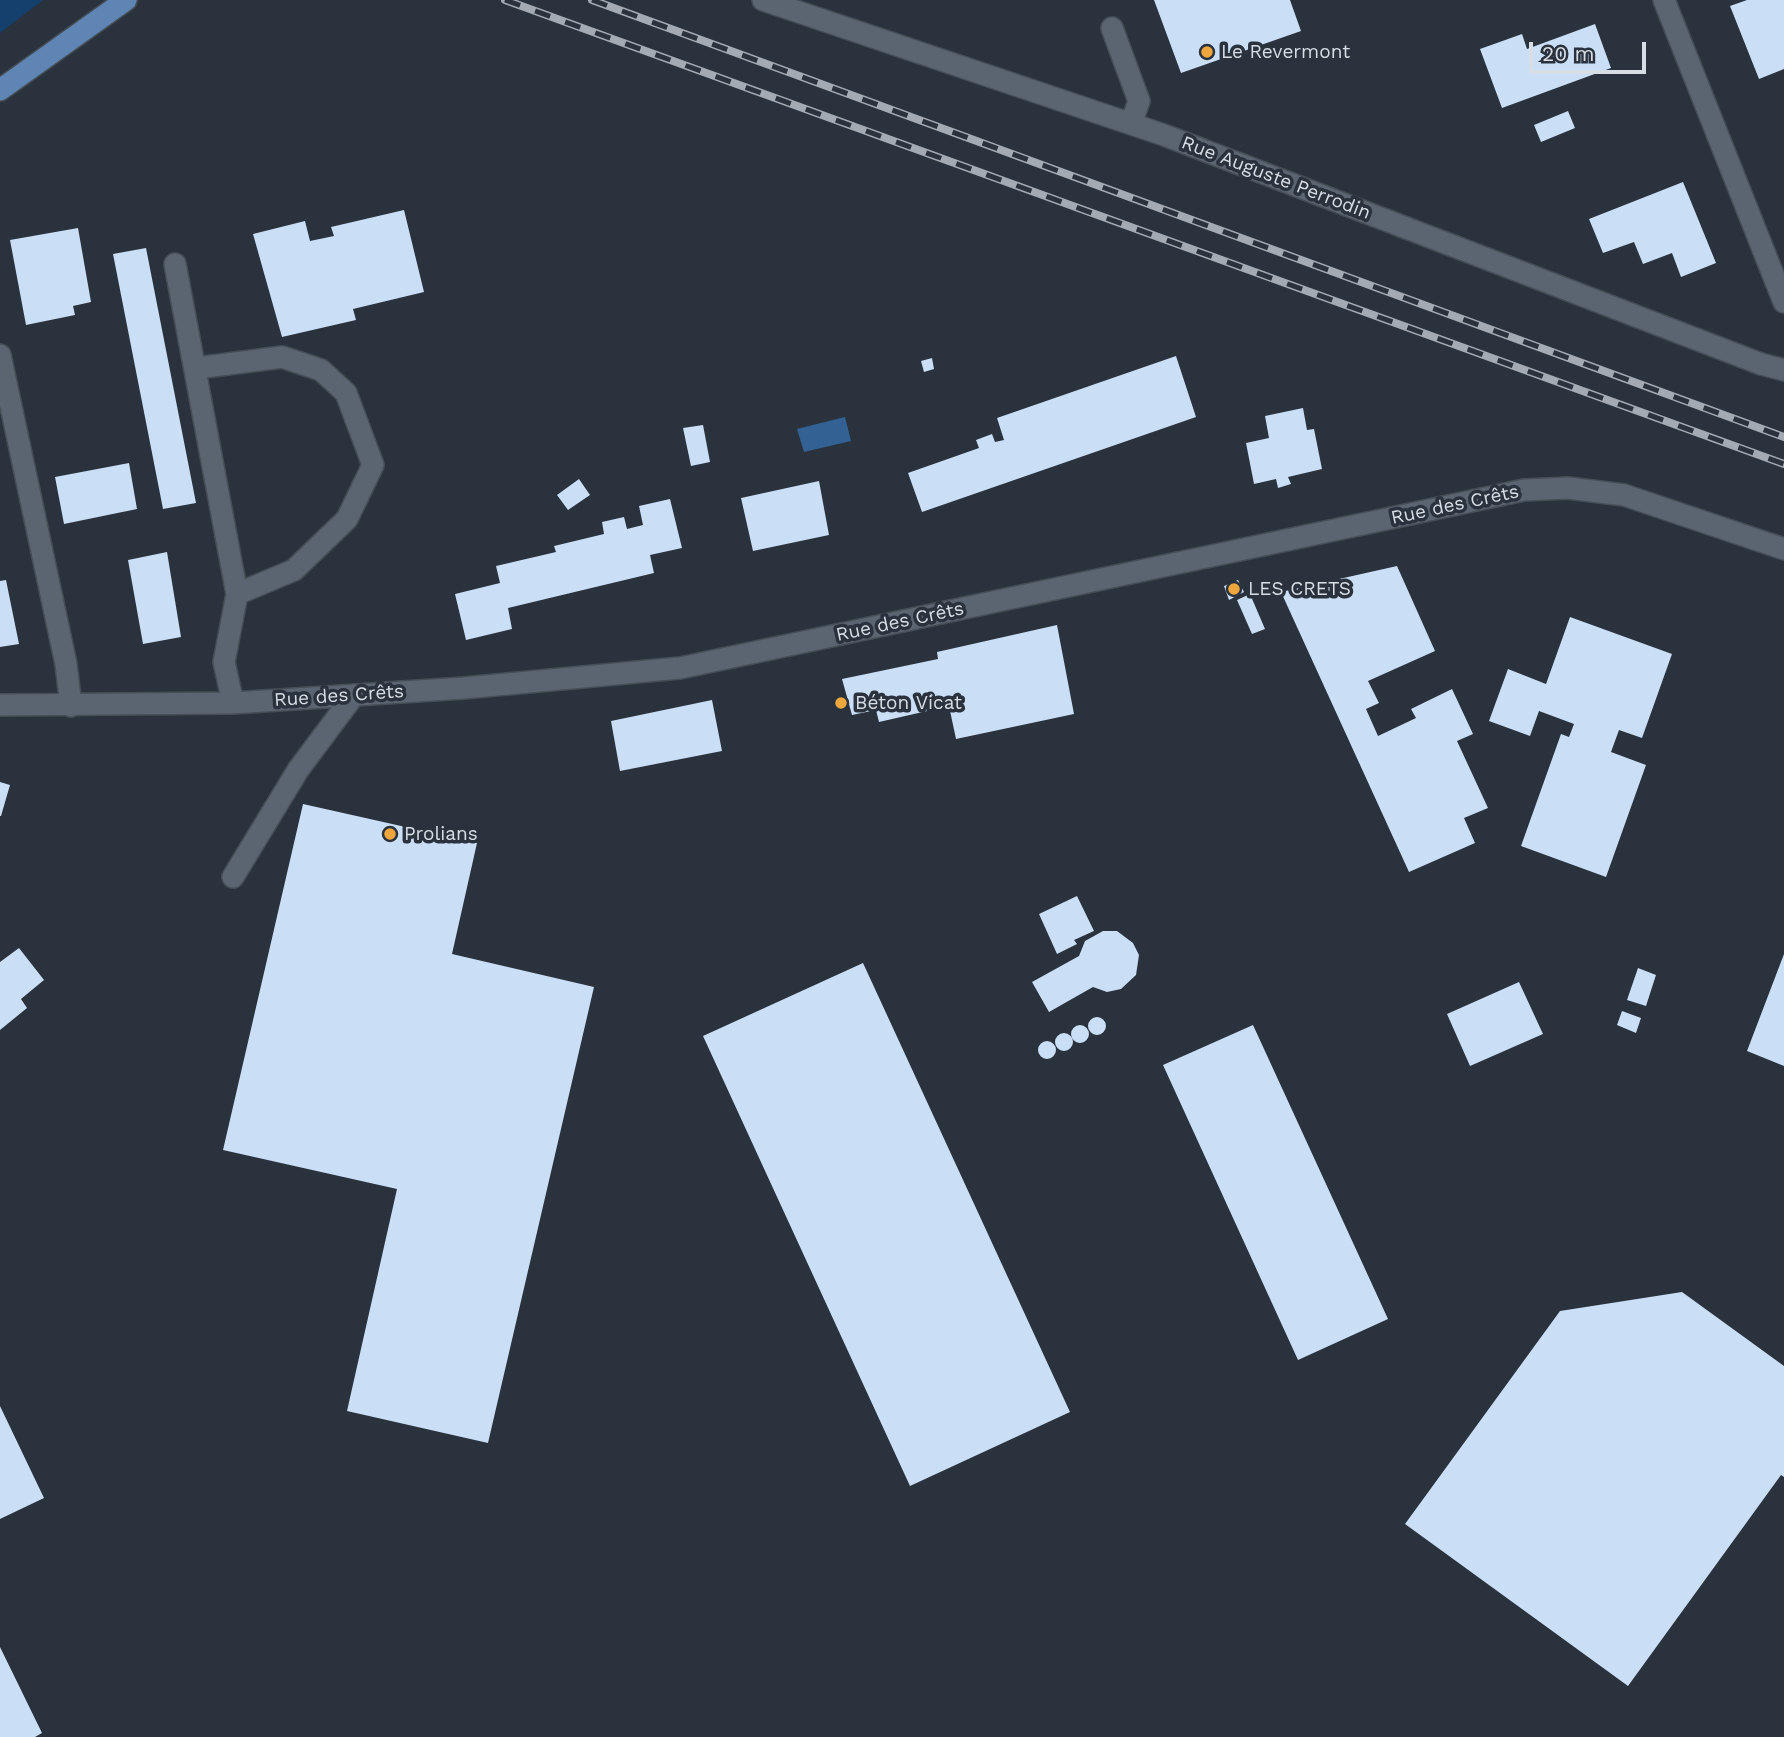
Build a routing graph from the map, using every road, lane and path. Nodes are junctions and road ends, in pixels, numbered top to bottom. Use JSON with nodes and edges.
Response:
{"nodes":[{"id":1,"x":126,"y":0,"type":"edge"},
{"id":2,"x":763,"y":0,"type":"edge"},
{"id":3,"x":1664,"y":0,"type":"edge"},
{"id":4,"x":1112,"y":28,"type":"dead end"},
{"id":5,"x":0,"y":90,"type":"edge"},
{"id":6,"x":1131,"y":124,"type":"junction"},
{"id":7,"x":175,"y":264,"type":"dead end"},
{"id":8,"x":1784,"y":302,"type":"edge"},
{"id":9,"x":0,"y":355,"type":"edge"},
{"id":10,"x":197,"y":368,"type":"junction"},
{"id":11,"x":1784,"y":370,"type":"edge"},
{"id":12,"x":1784,"y":549,"type":"edge"},
{"id":13,"x":237,"y":594,"type":"junction"},
{"id":14,"x":354,"y":695,"type":"junction"},
{"id":15,"x":233,"y":703,"type":"junction"},
{"id":16,"x":0,"y":705,"type":"edge"},
{"id":17,"x":71,"y":706,"type":"junction"},
{"id":18,"x":233,"y":877,"type":"dead end"}],
"edges":[{"from":1,"to":5,"type":"main road"},
{"from":2,"to":6,"type":"street","name":"Rue Auguste Perrodin"},
{"from":3,"to":8,"type":"street"},
{"from":4,"to":6,"type":"street"},
{"from":6,"to":11,"type":"street","name":"Rue Auguste Perrodin"},
{"from":7,"to":10,"type":"street"},
{"from":9,"to":17,"type":"street"},
{"from":10,"to":13,"type":"street"},
{"from":10,"to":13,"type":"street"},
{"from":12,"to":14,"type":"street","name":"Rue des Crêts"},
{"from":13,"to":15,"type":"street"},
{"from":14,"to":15,"type":"street","name":"Rue des Crêts"},
{"from":14,"to":18,"type":"street"},
{"from":15,"to":17,"type":"street","name":"Rue des Crêts"},
{"from":16,"to":17,"type":"street","name":"Rue des Crêts"}]}
